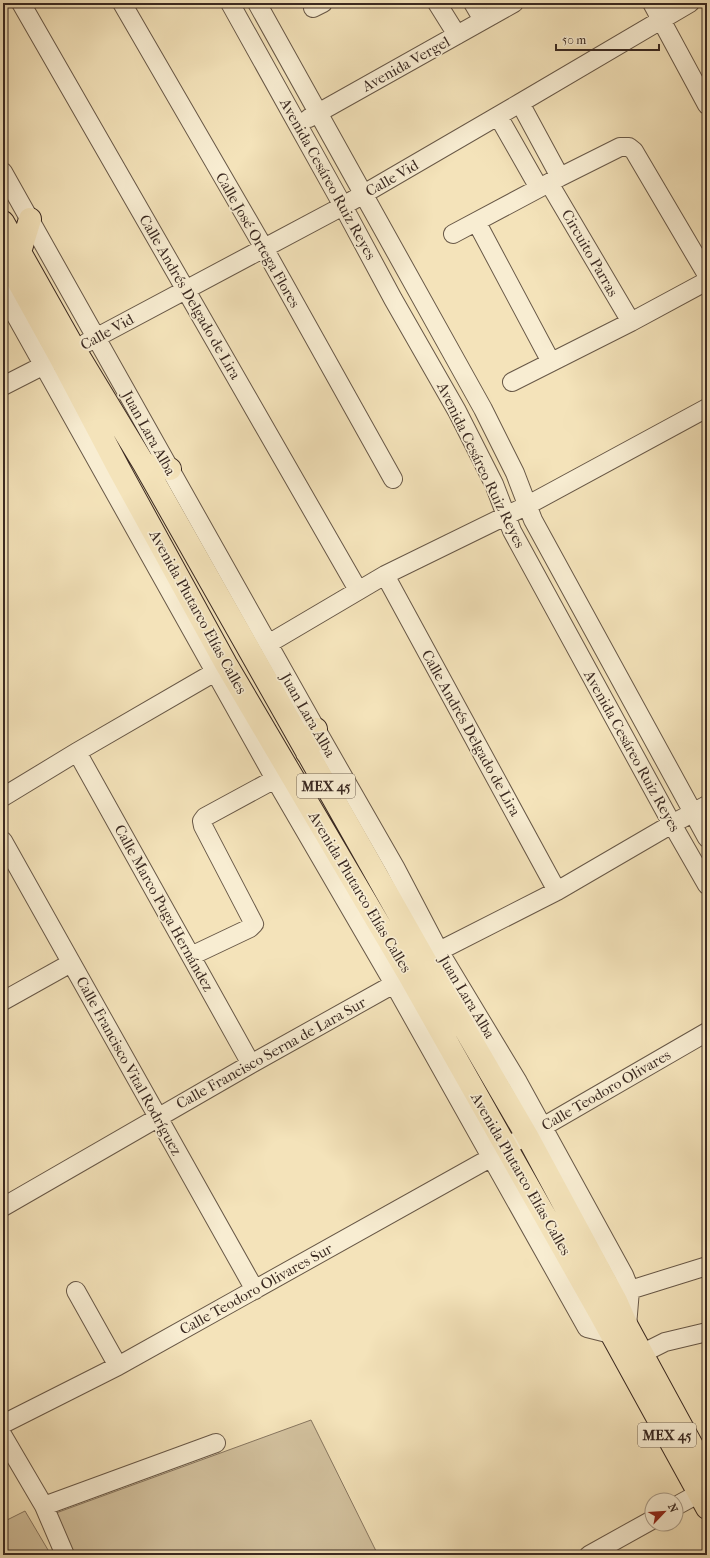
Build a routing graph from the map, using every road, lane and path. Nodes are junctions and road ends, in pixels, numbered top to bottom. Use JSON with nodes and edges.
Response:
{"nodes":[{"id":1,"x":21,"y":3,"type":"edge"},
{"id":2,"x":122,"y":3,"type":"edge"},
{"id":3,"x":230,"y":3,"type":"edge"},
{"id":4,"x":257,"y":3,"type":"edge"},
{"id":5,"x":438,"y":3,"type":"edge"},
{"id":6,"x":473,"y":3,"type":"edge"},
{"id":7,"x":514,"y":3,"type":"edge"},
{"id":8,"x":652,"y":3,"type":"edge"},
{"id":9,"x":690,"y":3,"type":"edge"},
{"id":10,"x":662,"y":19,"type":"junction"},
{"id":11,"x":483,"y":20,"type":"junction"},
{"id":12,"x":457,"y":35,"type":"junction"},
{"id":13,"x":520,"y":104,"type":"junction"},
{"id":14,"x":707,"y":105,"type":"edge"},
{"id":15,"x":318,"y":112,"type":"junction"},
{"id":16,"x":498,"y":116,"type":"junction"},
{"id":17,"x":298,"y":125,"type":"junction"},
{"id":18,"x":3,"y":172,"type":"edge"},
{"id":19,"x":550,"y":183,"type":"junction"},
{"id":20,"x":363,"y":194,"type":"junction"},
{"id":21,"x":343,"y":206,"type":"junction"},
{"id":22,"x":30,"y":219,"type":"junction"},
{"id":23,"x":3,"y":222,"type":"edge"},
{"id":24,"x":477,"y":222,"type":"junction"},
{"id":25,"x":454,"y":234,"type":"dead end"},
{"id":26,"x":264,"y":248,"type":"junction"},
{"id":27,"x":9,"y":260,"type":"edge"},
{"id":28,"x":707,"y":275,"type":"edge"},
{"id":29,"x":707,"y":281,"type":"edge"},
{"id":30,"x":186,"y":290,"type":"junction"},
{"id":31,"x":3,"y":293,"type":"edge"},
{"id":32,"x":631,"y":322,"type":"junction"},
{"id":33,"x":95,"y":337,"type":"junction"},
{"id":34,"x":59,"y":357,"type":"junction"},
{"id":35,"x":551,"y":362,"type":"junction"},
{"id":36,"x":512,"y":382,"type":"dead end"},
{"id":37,"x":3,"y":386,"type":"edge"},
{"id":38,"x":707,"y":408,"type":"edge"},
{"id":39,"x":144,"y":464,"type":"junction"},
{"id":40,"x":119,"y":469,"type":"junction"},
{"id":41,"x":170,"y":469,"type":"junction"},
{"id":42,"x":393,"y":479,"type":"dead end"},
{"id":43,"x":119,"y":500,"type":"junction"},
{"id":44,"x":528,"y":505,"type":"junction"},
{"id":45,"x":505,"y":516,"type":"junction"},
{"id":46,"x":385,"y":575,"type":"junction"},
{"id":47,"x":358,"y":590,"type":"junction"},
{"id":48,"x":268,"y":644,"type":"junction"},
{"id":49,"x":215,"y":672,"type":"junction"},
{"id":50,"x":316,"y":729,"type":"junction"},
{"id":51,"x":77,"y":752,"type":"junction"},
{"id":52,"x":308,"y":753,"type":"junction"},
{"id":53,"x":279,"y":774,"type":"junction"},
{"id":54,"x":3,"y":797,"type":"edge"},
{"id":55,"x":700,"y":809,"type":"edge"},
{"id":56,"x":672,"y":824,"type":"junction"},
{"id":57,"x":707,"y":838,"type":"edge"},
{"id":58,"x":3,"y":841,"type":"edge"},
{"id":59,"x":386,"y":872,"type":"junction"},
{"id":60,"x":335,"y":880,"type":"junction"},
{"id":61,"x":707,"y":885,"type":"edge"},
{"id":62,"x":557,"y":891,"type":"junction"},
{"id":63,"x":361,"y":894,"type":"junction"},
{"id":64,"x":440,"y":951,"type":"junction"},
{"id":65,"x":191,"y":956,"type":"junction"},
{"id":66,"x":71,"y":964,"type":"junction"},
{"id":67,"x":394,"y":984,"type":"junction"},
{"id":68,"x":3,"y":1001,"type":"edge"},
{"id":69,"x":707,"y":1032,"type":"edge"},
{"id":70,"x":251,"y":1064,"type":"junction"},
{"id":71,"x":158,"y":1117,"type":"junction"},
{"id":72,"x":534,"y":1131,"type":"junction"},
{"id":73,"x":499,"y":1152,"type":"junction"},
{"id":74,"x":3,"y":1207,"type":"edge"},
{"id":75,"x":707,"y":1266,"type":"edge"},
{"id":76,"x":255,"y":1290,"type":"junction"},
{"id":77,"x":630,"y":1290,"type":"junction"},
{"id":78,"x":76,"y":1291,"type":"dead end"},
{"id":79,"x":619,"y":1330,"type":"junction"},
{"id":80,"x":707,"y":1332,"type":"edge"},
{"id":81,"x":634,"y":1358,"type":"junction"},
{"id":82,"x":118,"y":1366,"type":"junction"},
{"id":83,"x":3,"y":1424,"type":"edge"},
{"id":84,"x":3,"y":1436,"type":"edge"},
{"id":85,"x":216,"y":1443,"type":"dead end"},
{"id":86,"x":707,"y":1473,"type":"edge"},
{"id":87,"x":704,"y":1497,"type":"edge"},
{"id":88,"x":684,"y":1503,"type":"edge"},
{"id":89,"x":44,"y":1506,"type":"junction"},
{"id":90,"x":644,"y":1524,"type":"edge"},
{"id":91,"x":66,"y":1555,"type":"edge"},
{"id":92,"x":589,"y":1555,"type":"edge"}],
"edges":[{"from":1,"to":30,"type":"street","name":"Calle Andrés Delgado de Lira"},
{"from":2,"to":26,"type":"street","name":"Calle José Ortega Flores"},
{"from":3,"to":17,"type":"street","name":"Avenida Cesáreo Ruiz Reyes"},
{"from":4,"to":15,"type":"street","name":"Avenida Cesáreo Ruiz Reyes"},
{"from":5,"to":12,"type":"street"},
{"from":6,"to":11,"type":"street"},
{"from":7,"to":11,"type":"street","name":"Avenida Vergel"},
{"from":8,"to":10,"type":"street"},
{"from":9,"to":10,"type":"street","name":"Calle Vid"},
{"from":10,"to":13,"type":"street","name":"Calle Vid"},
{"from":10,"to":14,"type":"street"},
{"from":11,"to":12,"type":"street","name":"Avenida Vergel"},
{"from":12,"to":15,"type":"street","name":"Avenida Vergel"},
{"from":13,"to":16,"type":"street","name":"Calle Vid"},
{"from":13,"to":19,"type":"street","name":"Circuito Parras"},
{"from":15,"to":17,"type":"street","name":"Avenida Vergel"},
{"from":15,"to":20,"type":"street","name":"Avenida Cesáreo Ruiz Reyes"},
{"from":16,"to":19,"type":"street","name":"Circuito Parras"},
{"from":16,"to":20,"type":"street","name":"Calle Vid"},
{"from":17,"to":21,"type":"street","name":"Avenida Cesáreo Ruiz Reyes"},
{"from":18,"to":22,"type":"street","name":"Juan Lara Alba"},
{"from":19,"to":24,"type":"street"},
{"from":19,"to":28,"type":"street"},
{"from":19,"to":32,"type":"street","name":"Circuito Parras"},
{"from":20,"to":21,"type":"street","name":"Calle Vid"},
{"from":20,"to":44,"type":"street","name":"Avenida Cesáreo Ruiz Reyes"},
{"from":21,"to":26,"type":"street","name":"Calle Vid"},
{"from":21,"to":45,"type":"street","name":"Avenida Cesáreo Ruiz Reyes"},
{"from":22,"to":27,"type":"main road"},
{"from":22,"to":33,"type":"street","name":"Juan Lara Alba"},
{"from":23,"to":27,"type":"main road","name":"Avenida Plutarco Elías Calles","number":"MEX 45"},
{"from":24,"to":25,"type":"street"},
{"from":24,"to":35,"type":"street"},
{"from":26,"to":30,"type":"street","name":"Calle Vid"},
{"from":26,"to":42,"type":"street","name":"Calle José Ortega Flores"},
{"from":27,"to":34,"type":"main road","name":"Avenida Plutarco Elías Calles","number":"MEX 45"},
{"from":29,"to":32,"type":"street"},
{"from":30,"to":33,"type":"street","name":"Calle Vid"},
{"from":30,"to":47,"type":"street","name":"Calle Andrés Delgado de Lira"},
{"from":31,"to":34,"type":"street"},
{"from":32,"to":35,"type":"street"},
{"from":33,"to":34,"type":"street","name":"Calle Vid"},
{"from":33,"to":41,"type":"street","name":"Juan Lara Alba"},
{"from":34,"to":37,"type":"street","name":"Calle Vid"},
{"from":34,"to":39,"type":"main road","name":"Avenida Plutarco Elías Calles","number":"MEX 45"},
{"from":34,"to":40,"type":"main road","name":"Avenida Plutarco Elías Calles","number":"MEX 45"},
{"from":34,"to":43,"type":"street"},
{"from":35,"to":36,"type":"street"},
{"from":38,"to":44,"type":"street"},
{"from":39,"to":41,"type":"main road"},
{"from":39,"to":52,"type":"main road","name":"Avenida Plutarco Elías Calles","number":"MEX 45"},
{"from":40,"to":43,"type":"main road"},
{"from":40,"to":53,"type":"main road","name":"Avenida Plutarco Elías Calles","number":"MEX 45"},
{"from":41,"to":48,"type":"street","name":"Juan Lara Alba"},
{"from":43,"to":49,"type":"street"},
{"from":44,"to":45,"type":"street"},
{"from":44,"to":55,"type":"street","name":"Avenida Cesáreo Ruiz Reyes"},
{"from":45,"to":46,"type":"street"},
{"from":45,"to":56,"type":"street","name":"Avenida Cesáreo Ruiz Reyes"},
{"from":46,"to":47,"type":"street"},
{"from":46,"to":62,"type":"street","name":"Calle Andrés Delgado de Lira"},
{"from":47,"to":48,"type":"street"},
{"from":48,"to":50,"type":"street","name":"Juan Lara Alba"},
{"from":49,"to":51,"type":"street"},
{"from":49,"to":53,"type":"street"},
{"from":50,"to":52,"type":"main road"},
{"from":50,"to":59,"type":"street","name":"Juan Lara Alba"},
{"from":51,"to":54,"type":"street"},
{"from":51,"to":65,"type":"street","name":"Calle Marco Puga Hernández"},
{"from":52,"to":59,"type":"main road","name":"Avenida Plutarco Elías Calles","number":"MEX 45"},
{"from":53,"to":60,"type":"street"},
{"from":53,"to":63,"type":"main road","name":"Avenida Plutarco Elías Calles","number":"MEX 45"},
{"from":53,"to":65,"type":"street"},
{"from":55,"to":56,"type":"street"},
{"from":55,"to":57,"type":"street","name":"Avenida Cesáreo Ruiz Reyes"},
{"from":56,"to":61,"type":"street","name":"Avenida Cesáreo Ruiz Reyes"},
{"from":56,"to":62,"type":"street"},
{"from":58,"to":66,"type":"street","name":"Calle Francisco Vital Rodríguez"},
{"from":59,"to":64,"type":"street","name":"Juan Lara Alba"},
{"from":59,"to":72,"type":"main road","name":"Avenida Plutarco Elías Calles","number":"MEX 45"},
{"from":60,"to":63,"type":"main road"},
{"from":60,"to":67,"type":"street"},
{"from":62,"to":64,"type":"street"},
{"from":63,"to":73,"type":"main road","name":"Avenida Plutarco Elías Calles","number":"MEX 45"},
{"from":64,"to":72,"type":"street","name":"Juan Lara Alba"},
{"from":65,"to":70,"type":"street","name":"Calle Marco Puga Hernández"},
{"from":66,"to":68,"type":"street"},
{"from":66,"to":71,"type":"street","name":"Calle Francisco Vital Rodríguez"},
{"from":67,"to":70,"type":"street","name":"Calle Francisco Serna de Lara Sur"},
{"from":67,"to":73,"type":"street"},
{"from":69,"to":72,"type":"street","name":"Calle Teodoro Olivares"},
{"from":70,"to":71,"type":"street","name":"Calle Francisco Serna de Lara Sur"},
{"from":71,"to":74,"type":"street","name":"Calle Francisco Serna de Lara Sur"},
{"from":71,"to":76,"type":"street","name":"Calle Francisco Vital Rodríguez"},
{"from":72,"to":73,"type":"street","name":"Calle Teodoro Olivares"},
{"from":72,"to":77,"type":"street","name":"Juan Lara Alba"},
{"from":72,"to":79,"type":"main road","name":"Avenida Plutarco Elías Calles","number":"MEX 45"},
{"from":73,"to":76,"type":"street","name":"Calle Teodoro Olivares Sur"},
{"from":73,"to":79,"type":"main road","name":"Avenida Plutarco Elías Calles","number":"MEX 45"},
{"from":75,"to":77,"type":"street"},
{"from":76,"to":82,"type":"street","name":"Calle Teodoro Olivares Sur"},
{"from":77,"to":79,"type":"street","name":"Juan Lara Alba"},
{"from":78,"to":82,"type":"street"},
{"from":79,"to":81,"type":"main road","name":"Avenida Plutarco Elías Calles","number":"MEX 45"},
{"from":80,"to":81,"type":"street"},
{"from":81,"to":86,"type":"main road","name":"Avenida Plutarco Elías Calles","number":"MEX 45"},
{"from":81,"to":87,"type":"main road","name":"Avenida Plutarco Elías Calles","number":"MEX 45"},
{"from":82,"to":83,"type":"street","name":"Calle Teodoro Olivares Sur"},
{"from":84,"to":89,"type":"street"},
{"from":85,"to":89,"type":"street"},
{"from":87,"to":88,"type":"street"},
{"from":89,"to":91,"type":"street"},
{"from":90,"to":92,"type":"street"}]}
